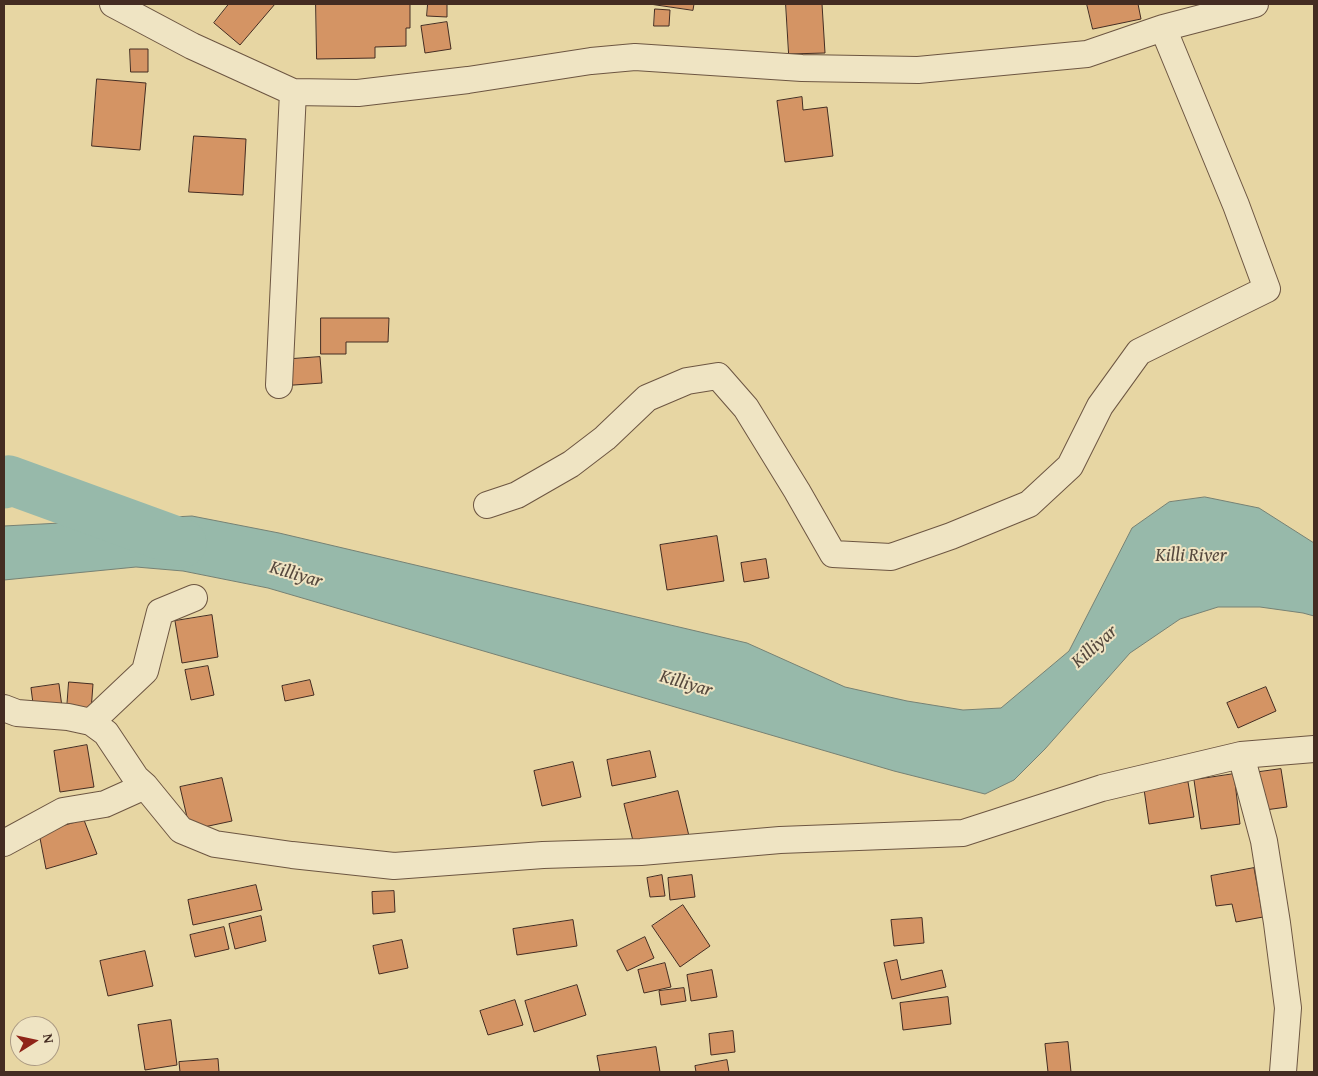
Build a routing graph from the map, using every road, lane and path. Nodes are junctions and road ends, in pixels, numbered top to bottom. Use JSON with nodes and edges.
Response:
{"nodes":[{"id":1,"x":113,"y":4,"type":"edge"},
{"id":2,"x":1255,"y":4,"type":"edge"},
{"id":3,"x":1163,"y":28,"type":"junction"},
{"id":4,"x":293,"y":92,"type":"junction"},
{"id":5,"x":279,"y":385,"type":"dead end"},
{"id":6,"x":487,"y":505,"type":"dead end"},
{"id":7,"x":194,"y":598,"type":"dead end"},
{"id":8,"x":4,"y":708,"type":"edge"},
{"id":9,"x":91,"y":722,"type":"junction"},
{"id":10,"x":1314,"y":749,"type":"edge"},
{"id":11,"x":1240,"y":755,"type":"junction"},
{"id":12,"x":145,"y":786,"type":"junction"},
{"id":13,"x":4,"y":843,"type":"edge"},
{"id":14,"x":1283,"y":1072,"type":"edge"}],
"edges":[{"from":1,"to":4,"type":"street"},
{"from":2,"to":3,"type":"street"},
{"from":3,"to":4,"type":"street"},
{"from":3,"to":6,"type":"street"},
{"from":4,"to":5,"type":"street"},
{"from":7,"to":9,"type":"street"},
{"from":8,"to":9,"type":"street"},
{"from":9,"to":12,"type":"street"},
{"from":10,"to":11,"type":"street"},
{"from":11,"to":12,"type":"street"},
{"from":11,"to":14,"type":"street"},
{"from":12,"to":13,"type":"street"}]}
